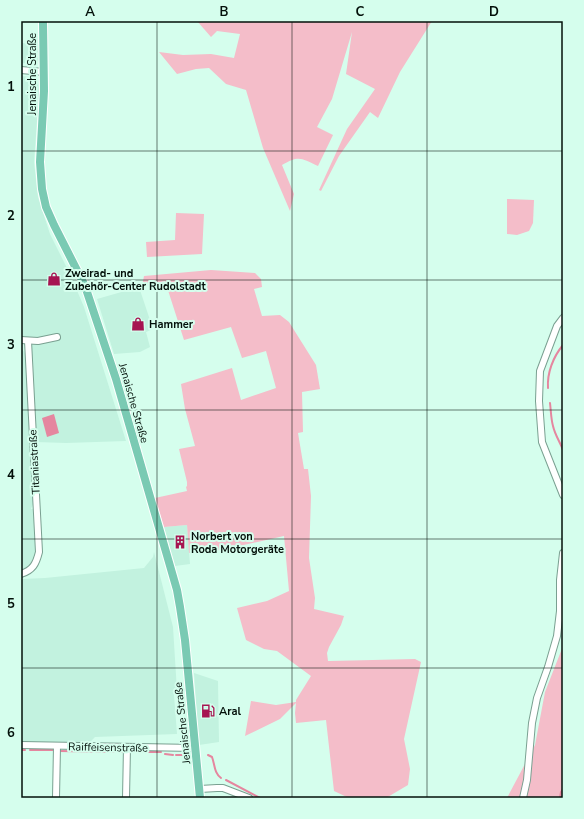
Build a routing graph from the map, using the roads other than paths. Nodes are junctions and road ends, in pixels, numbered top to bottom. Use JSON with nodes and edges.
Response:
{"nodes":[{"id":1,"x":43,"y":21,"type":"edge"},
{"id":2,"x":21,"y":70,"type":"edge"},
{"id":3,"x":44,"y":72,"type":"junction"},
{"id":4,"x":563,"y":318,"type":"edge"},
{"id":5,"x":57,"y":337,"type":"dead end"},
{"id":6,"x":21,"y":340,"type":"edge"},
{"id":7,"x":28,"y":341,"type":"junction"},
{"id":8,"x":563,"y":495,"type":"edge"},
{"id":9,"x":563,"y":553,"type":"edge"},
{"id":10,"x":21,"y":574,"type":"edge"},
{"id":11,"x":21,"y":745,"type":"edge"},
{"id":12,"x":57,"y":746,"type":"junction"},
{"id":13,"x":127,"y":747,"type":"junction"},
{"id":14,"x":196,"y":748,"type":"junction"},
{"id":15,"x":200,"y":789,"type":"junction"},
{"id":16,"x":56,"y":798,"type":"edge"},
{"id":17,"x":126,"y":798,"type":"edge"},
{"id":18,"x":200,"y":798,"type":"edge"},
{"id":19,"x":249,"y":798,"type":"edge"},
{"id":20,"x":523,"y":798,"type":"edge"}],
"edges":[{"from":1,"to":3,"type":"main road","name":"Jenaische Straße"},
{"from":2,"to":3,"type":"street"},
{"from":3,"to":14,"type":"main road","name":"Jenaische Straße"},
{"from":4,"to":8,"type":"street"},
{"from":5,"to":7,"type":"street"},
{"from":6,"to":7,"type":"street"},
{"from":7,"to":10,"type":"street","name":"Titaniastraße"},
{"from":9,"to":20,"type":"street"},
{"from":11,"to":12,"type":"street","name":"Raiffeisenstraße"},
{"from":12,"to":13,"type":"street","name":"Raiffeisenstraße"},
{"from":12,"to":16,"type":"street"},
{"from":13,"to":14,"type":"street","name":"Raiffeisenstraße"},
{"from":13,"to":17,"type":"street"},
{"from":14,"to":15,"type":"main road","name":"Jenaische Straße"},
{"from":15,"to":18,"type":"main road","name":"Jenaische Straße"},
{"from":15,"to":19,"type":"street"}]}
